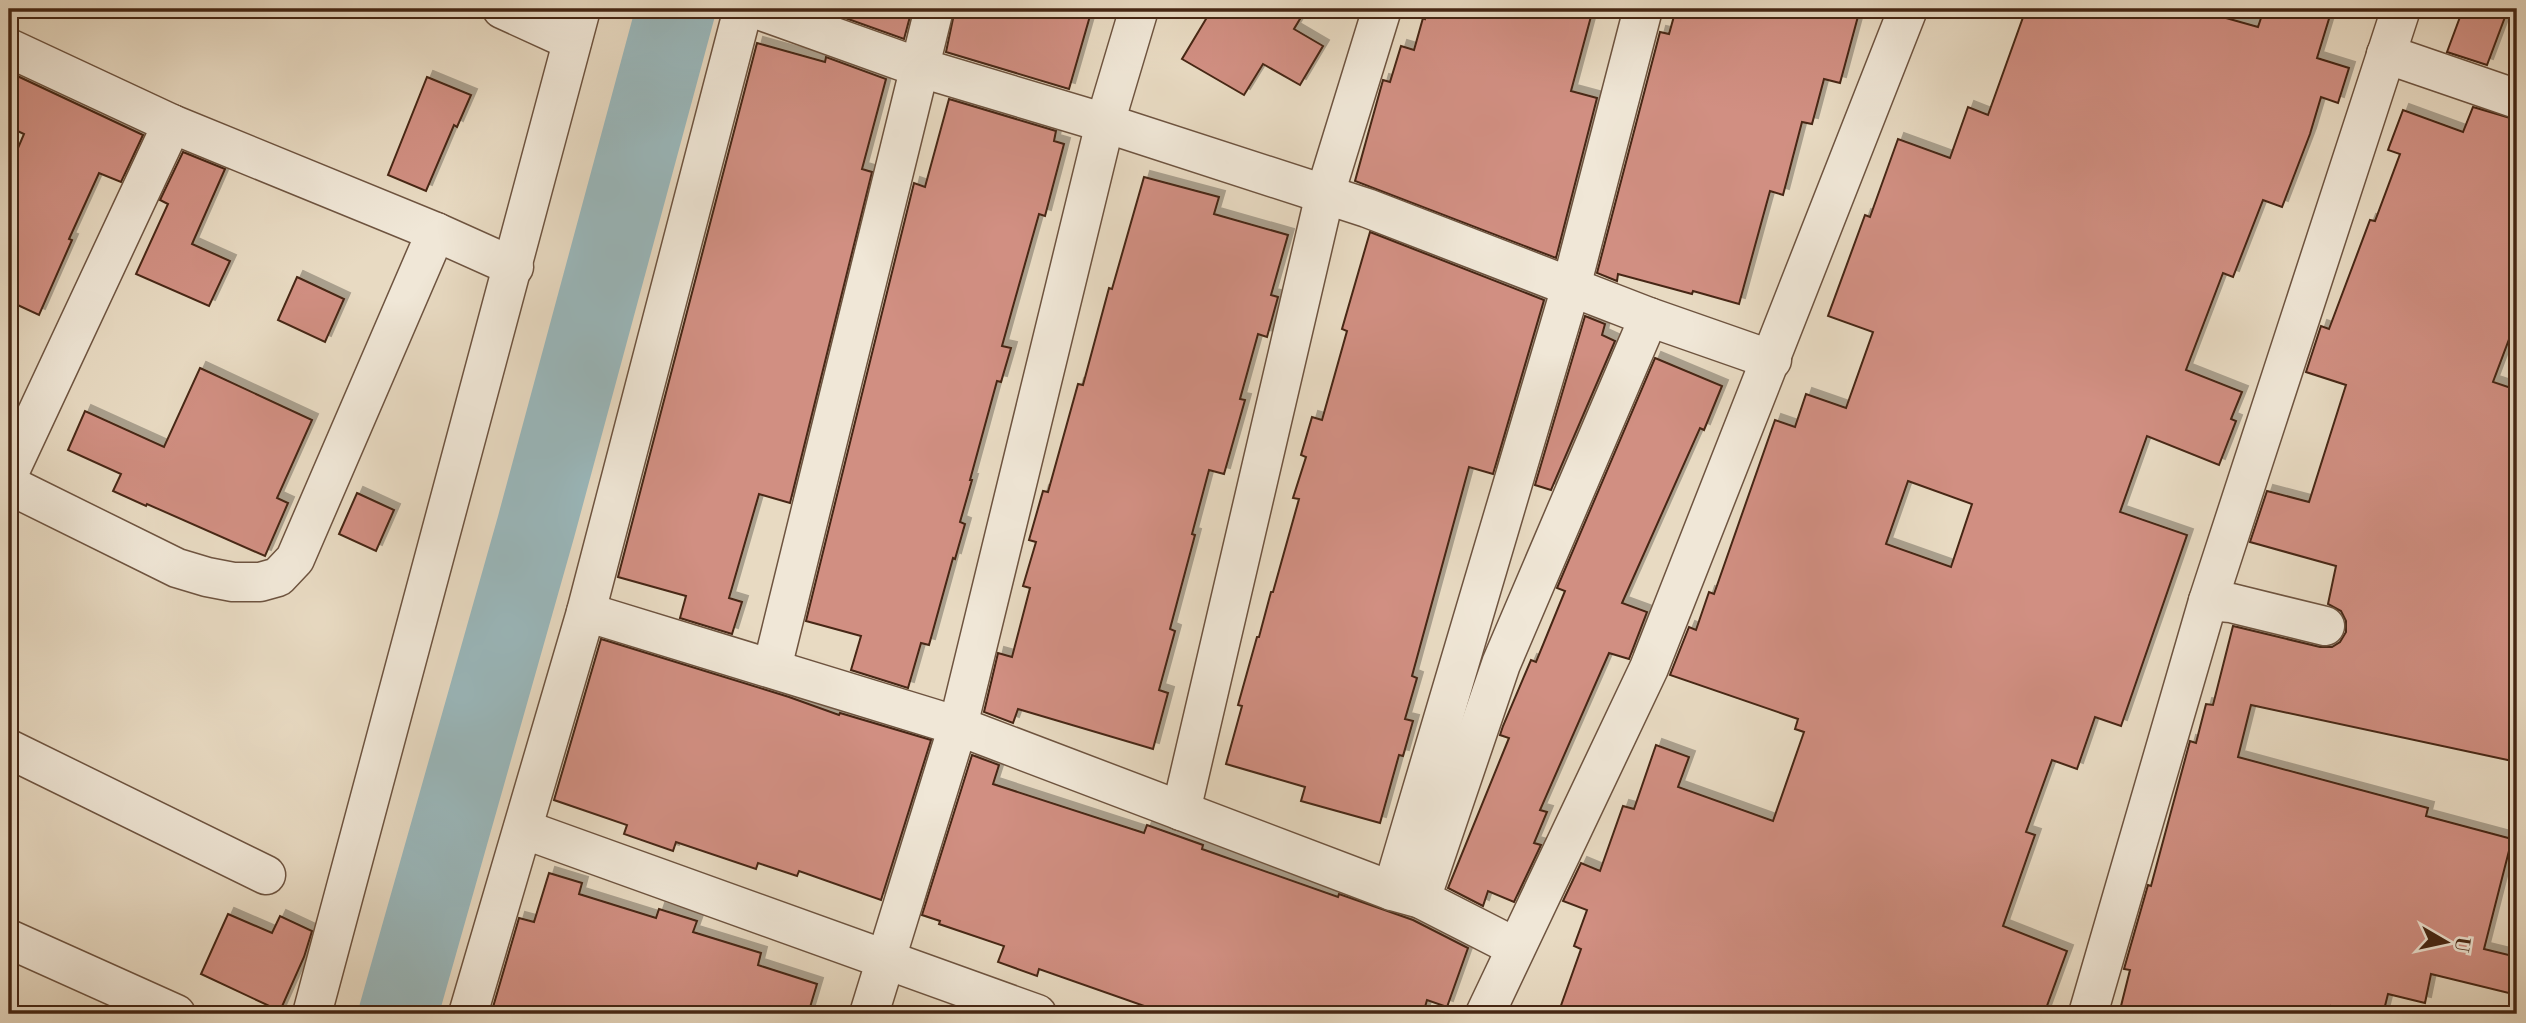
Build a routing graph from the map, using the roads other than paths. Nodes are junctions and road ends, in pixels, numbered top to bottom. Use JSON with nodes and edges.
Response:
{"nodes":[{"id":1,"x":502,"y":9,"type":"edge"},
{"id":2,"x":743,"y":9,"type":"edge"},
{"id":3,"x":756,"y":9,"type":"edge"},
{"id":4,"x":934,"y":9,"type":"edge"},
{"id":5,"x":1139,"y":9,"type":"edge"},
{"id":6,"x":1382,"y":9,"type":"edge"},
{"id":7,"x":1643,"y":9,"type":"edge"},
{"id":8,"x":1909,"y":9,"type":"edge"},
{"id":9,"x":2401,"y":9,"type":"edge"},
{"id":10,"x":577,"y":25,"type":"edge"},
{"id":11,"x":9,"y":48,"type":"edge"},
{"id":12,"x":2386,"y":54,"type":"junction"},
{"id":13,"x":918,"y":67,"type":"junction"},
{"id":14,"x":2517,"y":99,"type":"edge"},
{"id":15,"x":1105,"y":123,"type":"junction"},
{"id":16,"x":172,"y":124,"type":"junction"},
{"id":17,"x":1325,"y":194,"type":"junction"},
{"id":18,"x":436,"y":232,"type":"junction"},
{"id":19,"x":514,"y":267,"type":"junction"},
{"id":20,"x":1571,"y":287,"type":"junction"},
{"id":21,"x":1649,"y":317,"type":"junction"},
{"id":22,"x":1772,"y":360,"type":"junction"},
{"id":23,"x":9,"y":473,"type":"edge"},
{"id":24,"x":9,"y":485,"type":"edge"},
{"id":25,"x":2208,"y":601,"type":"junction"},
{"id":26,"x":586,"y":612,"type":"junction"},
{"id":27,"x":2325,"y":626,"type":"dead end"},
{"id":28,"x":772,"y":668,"type":"junction"},
{"id":29,"x":958,"y":726,"type":"junction"},
{"id":30,"x":9,"y":749,"type":"edge"},
{"id":31,"x":1181,"y":811,"type":"junction"},
{"id":32,"x":523,"y":829,"type":"junction"},
{"id":33,"x":266,"y":875,"type":"dead end"},
{"id":34,"x":1407,"y":895,"type":"junction"},
{"id":35,"x":9,"y":939,"type":"edge"},
{"id":36,"x":1515,"y":947,"type":"junction"},
{"id":37,"x":886,"y":960,"type":"junction"},
{"id":38,"x":176,"y":1014,"type":"edge"},
{"id":39,"x":312,"y":1014,"type":"edge"},
{"id":40,"x":468,"y":1014,"type":"edge"},
{"id":41,"x":869,"y":1014,"type":"edge"},
{"id":42,"x":1037,"y":1014,"type":"edge"},
{"id":43,"x":1485,"y":1014,"type":"edge"},
{"id":44,"x":2088,"y":1014,"type":"edge"}],
"edges":[{"from":1,"to":10,"type":"street"},
{"from":2,"to":26,"type":"street"},
{"from":3,"to":13,"type":"street"},
{"from":4,"to":13,"type":"street"},
{"from":5,"to":15,"type":"street"},
{"from":6,"to":17,"type":"street"},
{"from":7,"to":20,"type":"street"},
{"from":8,"to":22,"type":"street"},
{"from":9,"to":12,"type":"street"},
{"from":10,"to":19,"type":"street"},
{"from":11,"to":16,"type":"street"},
{"from":12,"to":14,"type":"street"},
{"from":12,"to":25,"type":"street"},
{"from":13,"to":15,"type":"street"},
{"from":13,"to":28,"type":"street"},
{"from":15,"to":17,"type":"street"},
{"from":15,"to":29,"type":"street"},
{"from":16,"to":18,"type":"street"},
{"from":16,"to":23,"type":"street"},
{"from":17,"to":20,"type":"street"},
{"from":17,"to":31,"type":"street"},
{"from":18,"to":19,"type":"street"},
{"from":18,"to":24,"type":"street"},
{"from":19,"to":39,"type":"street"},
{"from":20,"to":21,"type":"street"},
{"from":20,"to":34,"type":"street"},
{"from":21,"to":22,"type":"street"},
{"from":21,"to":34,"type":"street"},
{"from":22,"to":36,"type":"street"},
{"from":25,"to":27,"type":"street"},
{"from":25,"to":44,"type":"street"},
{"from":26,"to":28,"type":"street"},
{"from":26,"to":32,"type":"street"},
{"from":28,"to":29,"type":"street"},
{"from":29,"to":31,"type":"street"},
{"from":29,"to":37,"type":"street"},
{"from":30,"to":33,"type":"street"},
{"from":31,"to":34,"type":"street"},
{"from":32,"to":37,"type":"street"},
{"from":32,"to":40,"type":"street"},
{"from":34,"to":36,"type":"street"},
{"from":35,"to":38,"type":"street"},
{"from":36,"to":43,"type":"street"},
{"from":37,"to":41,"type":"street"},
{"from":37,"to":42,"type":"street"}]}
